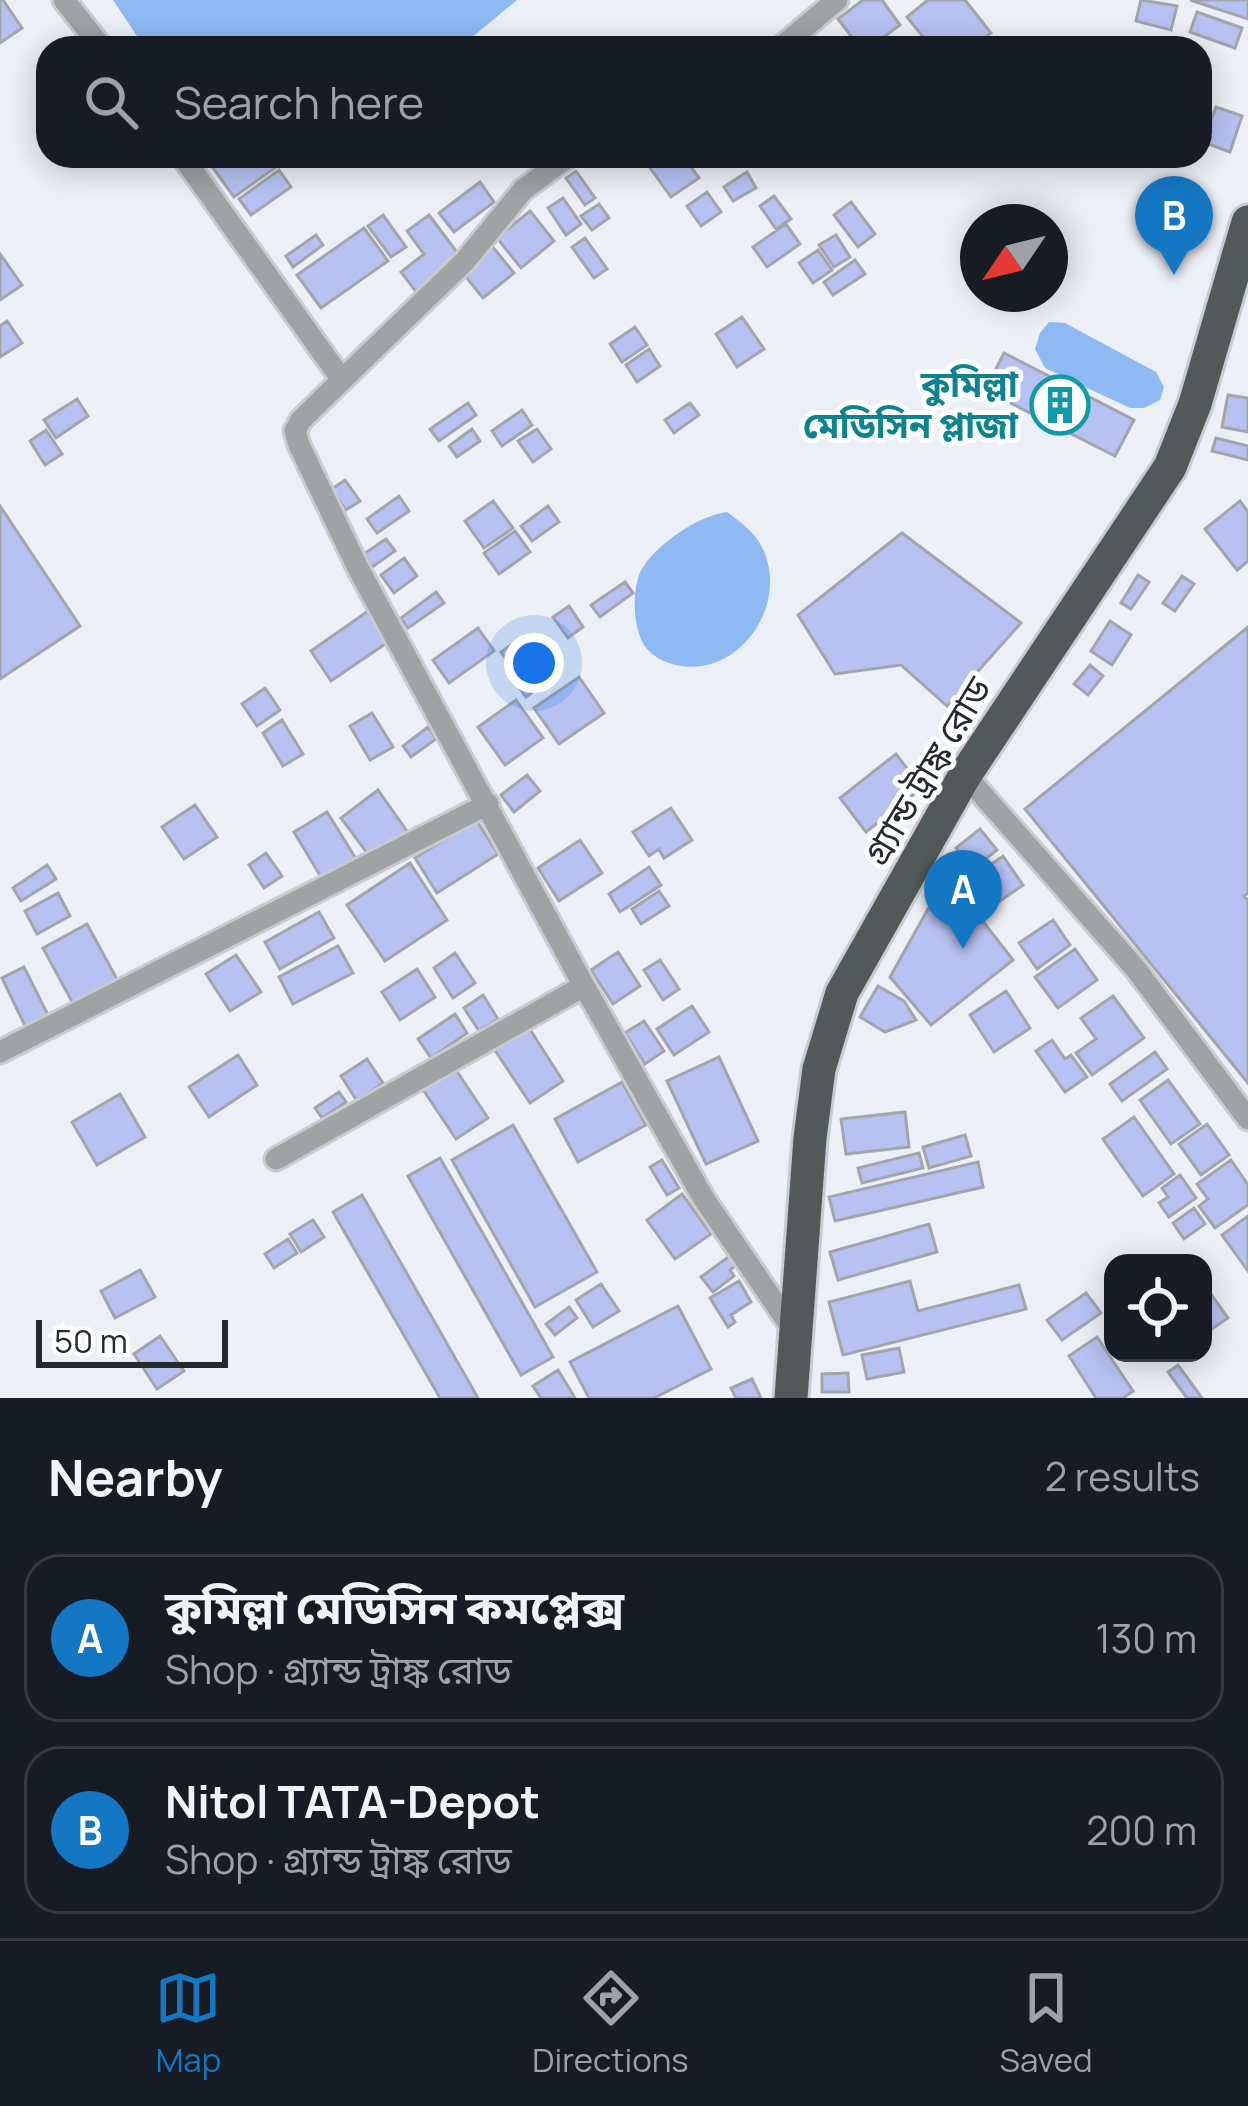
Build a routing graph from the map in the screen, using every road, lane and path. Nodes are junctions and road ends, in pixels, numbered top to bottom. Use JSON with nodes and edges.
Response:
{"nodes":[{"id":1,"x":64,"y":0,"type":"edge"},
{"id":2,"x":837,"y":0,"type":"edge"},
{"id":3,"x":92,"y":36,"type":"edge"},
{"id":4,"x":794,"y":36,"type":"edge"},
{"id":5,"x":191,"y":168,"type":"edge"},
{"id":6,"x":553,"y":168,"type":"edge"},
{"id":7,"x":1248,"y":222,"type":"edge"},
{"id":8,"x":342,"y":380,"type":"junction"},
{"id":9,"x":965,"y":775,"type":"junction"},
{"id":10,"x":488,"y":804,"type":"junction"},
{"id":11,"x":584,"y":986,"type":"junction"},
{"id":12,"x":0,"y":1052,"type":"edge"},
{"id":13,"x":1248,"y":1119,"type":"edge"},
{"id":14,"x":276,"y":1159,"type":"dead end"},
{"id":15,"x":796,"y":1334,"type":"junction"},
{"id":16,"x":791,"y":1398,"type":"edge"}],
"edges":[{"from":1,"to":3,"type":"street"},
{"from":2,"to":4,"type":"street"},
{"from":5,"to":8,"type":"street"},
{"from":6,"to":8,"type":"street"},
{"from":7,"to":9,"type":"highway","name":"গ্র্যান্ড ট্রাঙ্ক রোড"},
{"from":8,"to":10,"type":"street"},
{"from":9,"to":13,"type":"street"},
{"from":9,"to":15,"type":"highway","name":"গ্র্যান্ড ট্রাঙ্ক রোড"},
{"from":10,"to":11,"type":"street"},
{"from":10,"to":12,"type":"street"},
{"from":11,"to":14,"type":"street"},
{"from":11,"to":15,"type":"street"},
{"from":15,"to":16,"type":"highway","name":"গ্র্যান্ড ট্রাঙ্ক রোড"}]}
